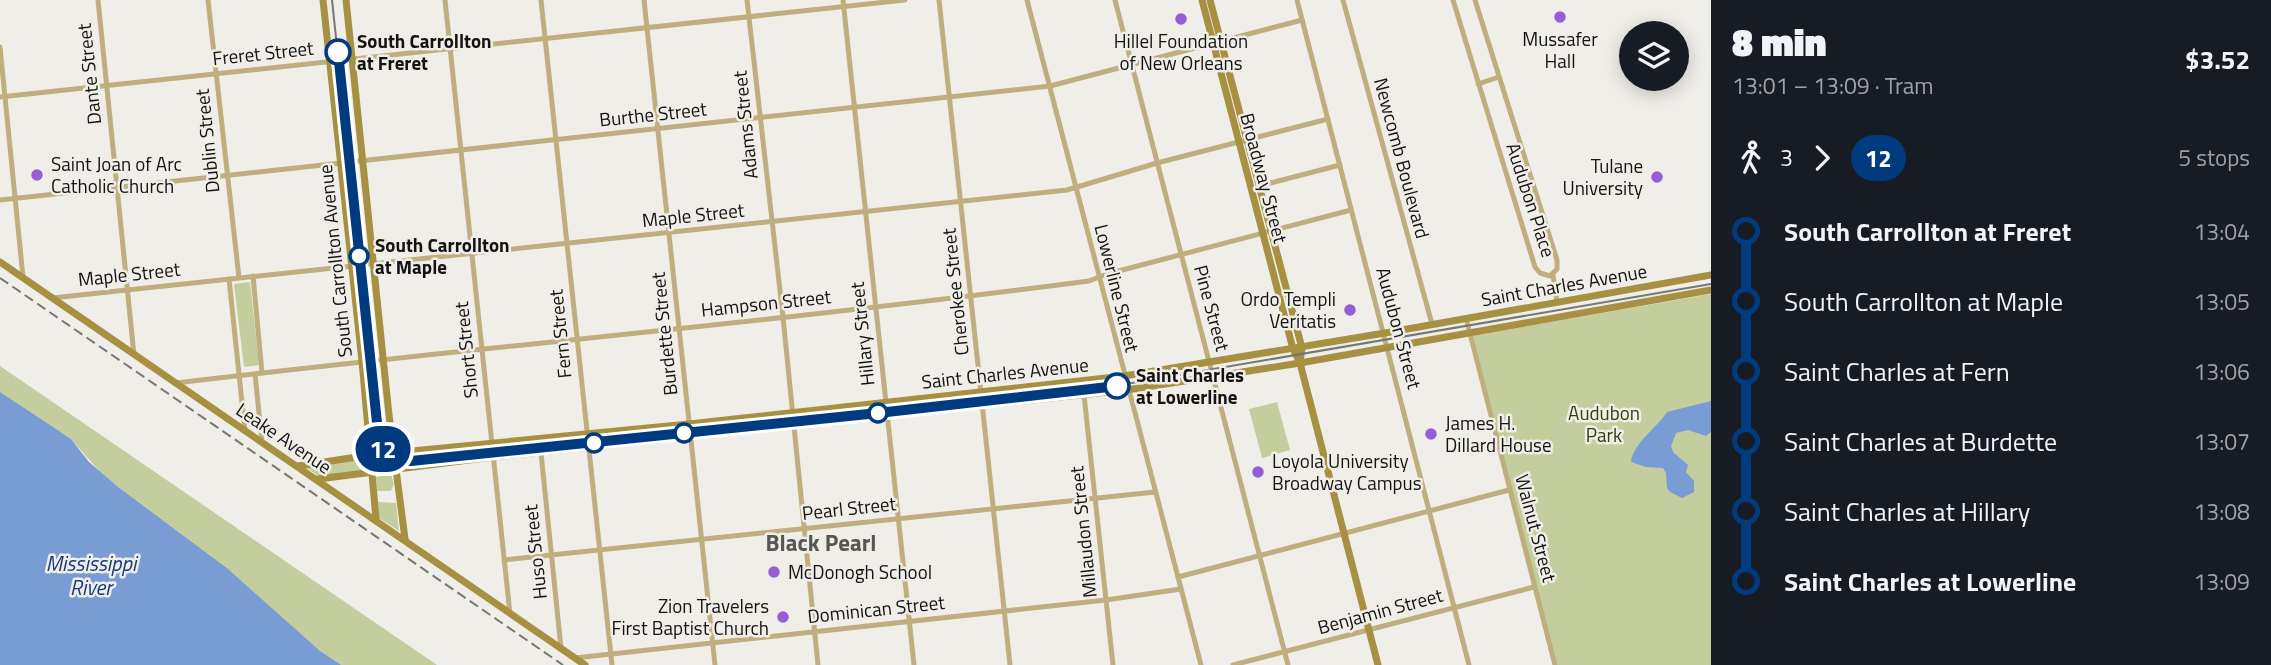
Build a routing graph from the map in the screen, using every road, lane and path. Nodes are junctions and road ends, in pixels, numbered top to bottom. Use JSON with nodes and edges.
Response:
{"nodes":[{"id":1,"x":97,"y":0,"type":"edge"},
{"id":2,"x":208,"y":0,"type":"edge"},
{"id":3,"x":323,"y":0,"type":"edge"},
{"id":4,"x":346,"y":0,"type":"edge"},
{"id":5,"x":445,"y":0,"type":"edge"},
{"id":6,"x":541,"y":0,"type":"edge"},
{"id":7,"x":644,"y":0,"type":"edge"},
{"id":8,"x":747,"y":0,"type":"edge"},
{"id":9,"x":905,"y":0,"type":"edge"},
{"id":10,"x":939,"y":0,"type":"edge"},
{"id":11,"x":1027,"y":0,"type":"edge"},
{"id":12,"x":1115,"y":0,"type":"edge"},
{"id":13,"x":1202,"y":0,"type":"edge"},
{"id":14,"x":1210,"y":0,"type":"edge"},
{"id":15,"x":1297,"y":0,"type":"edge"},
{"id":16,"x":1343,"y":0,"type":"edge"},
{"id":17,"x":1453,"y":0,"type":"edge"},
{"id":18,"x":1475,"y":0,"type":"edge"},
{"id":19,"x":843,"y":3,"type":"edge"},
{"id":20,"x":749,"y":16,"type":"junction"},
{"id":21,"x":1302,"y":20,"type":"junction"},
{"id":22,"x":647,"y":27,"type":"junction"},
{"id":23,"x":544,"y":38,"type":"junction"},
{"id":24,"x":1217,"y":42,"type":"junction"},
{"id":25,"x":0,"y":47,"type":"edge"},
{"id":26,"x":450,"y":48,"type":"junction"},
{"id":27,"x":352,"y":59,"type":"junction"},
{"id":28,"x":330,"y":62,"type":"junction"},
{"id":29,"x":1132,"y":64,"type":"junction"},
{"id":30,"x":215,"y":74,"type":"junction"},
{"id":31,"x":1499,"y":77,"type":"junction"},
{"id":32,"x":1478,"y":84,"type":"junction"},
{"id":33,"x":106,"y":86,"type":"junction"},
{"id":34,"x":1050,"y":86,"type":"junction"},
{"id":35,"x":3,"y":97,"type":"edge"},
{"id":36,"x":951,"y":98,"type":"junction"},
{"id":37,"x":854,"y":108,"type":"junction"},
{"id":38,"x":760,"y":119,"type":"junction"},
{"id":39,"x":1328,"y":120,"type":"junction"},
{"id":40,"x":658,"y":130,"type":"junction"},
{"id":41,"x":1247,"y":139,"type":"junction"},
{"id":42,"x":555,"y":141,"type":"junction"},
{"id":43,"x":1238,"y":142,"type":"junction"},
{"id":44,"x":459,"y":151,"type":"junction"},
{"id":45,"x":363,"y":161,"type":"junction"},
{"id":46,"x":1157,"y":163,"type":"junction"},
{"id":47,"x":341,"y":164,"type":"junction"},
{"id":48,"x":1340,"y":165,"type":"junction"},
{"id":49,"x":226,"y":176,"type":"junction"},
{"id":50,"x":1259,"y":186,"type":"junction"},
{"id":51,"x":117,"y":187,"type":"junction"},
{"id":52,"x":1076,"y":187,"type":"junction"},
{"id":53,"x":16,"y":198,"type":"junction"},
{"id":54,"x":0,"y":200,"type":"edge"},
{"id":55,"x":961,"y":202,"type":"junction"},
{"id":56,"x":1351,"y":210,"type":"junction"},
{"id":57,"x":865,"y":212,"type":"junction"},
{"id":58,"x":772,"y":222,"type":"junction"},
{"id":59,"x":1271,"y":231,"type":"junction"},
{"id":60,"x":669,"y":233,"type":"junction"},
{"id":61,"x":1262,"y":234,"type":"junction"},
{"id":62,"x":567,"y":244,"type":"junction"},
{"id":63,"x":471,"y":254,"type":"junction"},
{"id":64,"x":1182,"y":254,"type":"junction"},
{"id":65,"x":0,"y":262,"type":"edge"},
{"id":66,"x":373,"y":264,"type":"junction"},
{"id":67,"x":352,"y":267,"type":"junction"},
{"id":68,"x":1550,"y":275,"type":"junction"},
{"id":69,"x":1711,"y":275,"type":"edge"},
{"id":70,"x":253,"y":276,"type":"junction"},
{"id":71,"x":23,"y":278,"type":"junction"},
{"id":72,"x":235,"y":278,"type":"junction"},
{"id":73,"x":1098,"y":278,"type":"junction"},
{"id":74,"x":1684,"y":280,"type":"junction"},
{"id":75,"x":1653,"y":285,"type":"junction"},
{"id":76,"x":1711,"y":290,"type":"edge"},
{"id":77,"x":128,"y":291,"type":"junction"},
{"id":78,"x":1687,"y":295,"type":"junction"},
{"id":79,"x":971,"y":297,"type":"junction"},
{"id":80,"x":52,"y":298,"type":"junction"},
{"id":81,"x":1655,"y":300,"type":"junction"},
{"id":82,"x":1557,"y":302,"type":"junction"},
{"id":83,"x":875,"y":307,"type":"junction"},
{"id":84,"x":783,"y":317,"type":"junction"},
{"id":85,"x":1466,"y":318,"type":"junction"},
{"id":86,"x":1432,"y":324,"type":"junction"},
{"id":87,"x":679,"y":328,"type":"junction"},
{"id":88,"x":1385,"y":333,"type":"junction"},
{"id":89,"x":1470,"y":333,"type":"junction"},
{"id":90,"x":577,"y":339,"type":"junction"},
{"id":91,"x":1388,"y":346,"type":"junction"},
{"id":92,"x":1297,"y":348,"type":"junction"},
{"id":93,"x":482,"y":349,"type":"junction"},
{"id":94,"x":134,"y":355,"type":"junction"},
{"id":95,"x":383,"y":359,"type":"junction"},
{"id":96,"x":362,"y":361,"type":"junction"},
{"id":97,"x":1210,"y":361,"type":"junction"},
{"id":98,"x":1300,"y":363,"type":"junction"},
{"id":99,"x":259,"y":373,"type":"junction"},
{"id":100,"x":240,"y":376,"type":"junction"},
{"id":101,"x":1124,"y":376,"type":"junction"},
{"id":102,"x":1214,"y":376,"type":"junction"},
{"id":103,"x":175,"y":383,"type":"junction"},
{"id":104,"x":1127,"y":390,"type":"junction"},
{"id":105,"x":981,"y":392,"type":"junction"},
{"id":106,"x":1084,"y":395,"type":"junction"},
{"id":107,"x":885,"y":402,"type":"junction"},
{"id":108,"x":982,"y":407,"type":"junction"},
{"id":109,"x":791,"y":412,"type":"junction"},
{"id":110,"x":887,"y":416,"type":"junction"},
{"id":111,"x":260,"y":420,"type":"junction"},
{"id":112,"x":244,"y":421,"type":"junction"},
{"id":113,"x":690,"y":424,"type":"junction"},
{"id":114,"x":793,"y":425,"type":"junction"},
{"id":115,"x":245,"y":431,"type":"junction"},
{"id":116,"x":587,"y":435,"type":"junction"},
{"id":117,"x":691,"y":437,"type":"junction"},
{"id":118,"x":262,"y":442,"type":"junction"},
{"id":119,"x":492,"y":443,"type":"junction"},
{"id":120,"x":589,"y":448,"type":"junction"},
{"id":121,"x":395,"y":453,"type":"junction"},
{"id":122,"x":541,"y":453,"type":"junction"},
{"id":123,"x":370,"y":455,"type":"junction"},
{"id":124,"x":493,"y":458,"type":"junction"},
{"id":125,"x":298,"y":466,"type":"junction"},
{"id":126,"x":397,"y":470,"type":"junction"},
{"id":127,"x":372,"y":472,"type":"junction"},
{"id":128,"x":318,"y":479,"type":"junction"},
{"id":129,"x":1509,"y":490,"type":"junction"},
{"id":130,"x":1155,"y":492,"type":"junction"},
{"id":131,"x":1096,"y":497,"type":"junction"},
{"id":132,"x":993,"y":509,"type":"junction"},
{"id":133,"x":1429,"y":511,"type":"junction"},
{"id":134,"x":376,"y":519,"type":"junction"},
{"id":135,"x":899,"y":519,"type":"junction"},
{"id":136,"x":803,"y":529,"type":"junction"},
{"id":137,"x":1344,"y":533,"type":"junction"},
{"id":138,"x":405,"y":540,"type":"junction"},
{"id":139,"x":702,"y":540,"type":"junction"},
{"id":140,"x":600,"y":550,"type":"junction"},
{"id":141,"x":1259,"y":555,"type":"junction"},
{"id":142,"x":551,"y":556,"type":"junction"},
{"id":143,"x":504,"y":561,"type":"junction"},
{"id":144,"x":1178,"y":577,"type":"junction"},
{"id":145,"x":1534,"y":587,"type":"junction"},
{"id":146,"x":1181,"y":589,"type":"junction"},
{"id":147,"x":1106,"y":600,"type":"junction"},
{"id":148,"x":1455,"y":607,"type":"junction"},
{"id":149,"x":1004,"y":611,"type":"junction"},
{"id":150,"x":510,"y":614,"type":"junction"},
{"id":151,"x":909,"y":621,"type":"junction"},
{"id":152,"x":1369,"y":630,"type":"junction"},
{"id":153,"x":814,"y":631,"type":"junction"},
{"id":154,"x":713,"y":642,"type":"junction"},
{"id":155,"x":561,"y":648,"type":"junction"},
{"id":156,"x":610,"y":652,"type":"junction"},
{"id":157,"x":1285,"y":652,"type":"junction"},
{"id":158,"x":575,"y":658,"type":"junction"},
{"id":159,"x":585,"y":665,"type":"edge"},
{"id":160,"x":612,"y":665,"type":"edge"},
{"id":161,"x":715,"y":665,"type":"edge"},
{"id":162,"x":818,"y":665,"type":"edge"},
{"id":163,"x":914,"y":665,"type":"edge"},
{"id":164,"x":1010,"y":665,"type":"edge"},
{"id":165,"x":1113,"y":665,"type":"edge"},
{"id":166,"x":1201,"y":665,"type":"edge"},
{"id":167,"x":1233,"y":665,"type":"edge"},
{"id":168,"x":1288,"y":665,"type":"edge"},
{"id":169,"x":1378,"y":665,"type":"edge"},
{"id":170,"x":1469,"y":665,"type":"edge"},
{"id":171,"x":1555,"y":665,"type":"edge"}],
"edges":[{"from":1,"to":33,"type":"street","name":"Dante Street"},
{"from":2,"to":30,"type":"street","name":"Dublin Street"},
{"from":3,"to":28,"type":"main road","name":"South Carrollton Avenue"},
{"from":4,"to":27,"type":"main road","name":"South Carrollton Avenue"},
{"from":5,"to":26,"type":"street","name":"Short Street"},
{"from":6,"to":23,"type":"street","name":"Fern Street"},
{"from":7,"to":22,"type":"street","name":"Burdette Street"},
{"from":8,"to":20,"type":"street","name":"Adams Street"},
{"from":9,"to":19,"type":"street","name":"Freret Street"},
{"from":10,"to":36,"type":"street","name":"Cherokee Street"},
{"from":11,"to":34,"type":"street","name":"Lowerline Street"},
{"from":12,"to":29,"type":"street","name":"Pine Street"},
{"from":13,"to":24,"type":"main road","name":"Broadway Street"},
{"from":14,"to":24,"type":"main road","name":"Broadway Street"},
{"from":15,"to":21,"type":"street","name":"Audubon Street"},
{"from":16,"to":86,"type":"street","name":"Newcomb Boulevard"},
{"from":17,"to":32,"type":"street","name":"Audubon Place"},
{"from":18,"to":31,"type":"street","name":"Audubon Place"},
{"from":19,"to":20,"type":"street","name":"Freret Street"},
{"from":19,"to":37,"type":"street","name":"Hillary Street"},
{"from":20,"to":22,"type":"street","name":"Freret Street"},
{"from":20,"to":38,"type":"street","name":"Adams Street"},
{"from":21,"to":24,"type":"street","name":"Burthe Street"},
{"from":21,"to":39,"type":"street","name":"Audubon Street"},
{"from":22,"to":23,"type":"street","name":"Freret Street"},
{"from":22,"to":40,"type":"street","name":"Burdette Street"},
{"from":23,"to":26,"type":"street","name":"Freret Street"},
{"from":23,"to":42,"type":"street","name":"Fern Street"},
{"from":24,"to":29,"type":"street","name":"Burthe Street"},
{"from":24,"to":41,"type":"main road","name":"Broadway Street"},
{"from":24,"to":43,"type":"main road","name":"Broadway Street"},
{"from":25,"to":35,"type":"street"},
{"from":26,"to":27,"type":"street","name":"Freret Street"},
{"from":26,"to":44,"type":"street","name":"Short Street"},
{"from":27,"to":28,"type":"street","name":"Freret Street"},
{"from":27,"to":45,"type":"main road","name":"South Carrollton Avenue"},
{"from":28,"to":30,"type":"street","name":"Freret Street"},
{"from":28,"to":47,"type":"main road","name":"South Carrollton Avenue"},
{"from":29,"to":34,"type":"street","name":"Burthe Street"},
{"from":29,"to":46,"type":"street","name":"Pine Street"},
{"from":30,"to":33,"type":"street","name":"Freret Street"},
{"from":30,"to":49,"type":"street","name":"Dublin Street"},
{"from":31,"to":32,"type":"street"},
{"from":31,"to":68,"type":"street","name":"Audubon Place"},
{"from":32,"to":68,"type":"street","name":"Audubon Place"},
{"from":33,"to":35,"type":"street","name":"Freret Street"},
{"from":33,"to":51,"type":"street","name":"Dante Street"},
{"from":34,"to":36,"type":"street","name":"Burthe Street"},
{"from":34,"to":52,"type":"street","name":"Lowerline Street"},
{"from":35,"to":53,"type":"street"},
{"from":36,"to":37,"type":"street","name":"Burthe Street"},
{"from":36,"to":55,"type":"street","name":"Cherokee Street"},
{"from":37,"to":38,"type":"street","name":"Burthe Street"},
{"from":37,"to":57,"type":"street","name":"Hillary Street"},
{"from":38,"to":40,"type":"street","name":"Burthe Street"},
{"from":38,"to":58,"type":"street","name":"Adams Street"},
{"from":39,"to":41,"type":"street","name":"Maple Street"},
{"from":39,"to":48,"type":"street","name":"Audubon Street"},
{"from":40,"to":42,"type":"street","name":"Burthe Street"},
{"from":40,"to":60,"type":"street","name":"Burdette Street"},
{"from":41,"to":43,"type":"street","name":"Maple Street"},
{"from":41,"to":50,"type":"main road","name":"Broadway Street"},
{"from":42,"to":44,"type":"street","name":"Burthe Street"},
{"from":42,"to":62,"type":"street","name":"Fern Street"},
{"from":43,"to":46,"type":"street","name":"Maple Street"},
{"from":43,"to":61,"type":"main road","name":"Broadway Street"},
{"from":44,"to":45,"type":"street","name":"Burthe Street"},
{"from":44,"to":63,"type":"street","name":"Short Street"},
{"from":45,"to":47,"type":"street","name":"Burthe Street"},
{"from":45,"to":66,"type":"main road","name":"South Carrollton Avenue"},
{"from":46,"to":52,"type":"street","name":"Maple Street"},
{"from":46,"to":64,"type":"street","name":"Pine Street"},
{"from":47,"to":49,"type":"street","name":"Burthe Street"},
{"from":47,"to":67,"type":"main road","name":"South Carrollton Avenue"},
{"from":48,"to":50,"type":"street"},
{"from":48,"to":56,"type":"street","name":"Audubon Street"},
{"from":49,"to":51,"type":"street","name":"Burthe Street"},
{"from":49,"to":72,"type":"street","name":"Dublin Street"},
{"from":50,"to":59,"type":"main road","name":"Broadway Street"},
{"from":51,"to":53,"type":"street","name":"Burthe Street"},
{"from":51,"to":77,"type":"street","name":"Dante Street"},
{"from":52,"to":55,"type":"street","name":"Maple Street"},
{"from":52,"to":73,"type":"street","name":"Lowerline Street"},
{"from":53,"to":54,"type":"street","name":"Burthe Street"},
{"from":53,"to":71,"type":"street"},
{"from":55,"to":57,"type":"street","name":"Maple Street"},
{"from":55,"to":79,"type":"street","name":"Cherokee Street"},
{"from":56,"to":59,"type":"street","name":"Hampson Street"},
{"from":56,"to":88,"type":"street","name":"Audubon Street"},
{"from":57,"to":58,"type":"street","name":"Maple Street"},
{"from":57,"to":83,"type":"street","name":"Hillary Street"},
{"from":58,"to":60,"type":"street","name":"Maple Street"},
{"from":58,"to":84,"type":"street","name":"Adams Street"},
{"from":59,"to":61,"type":"street","name":"Hampson Street"},
{"from":59,"to":92,"type":"main road","name":"Broadway Street"},
{"from":60,"to":62,"type":"street","name":"Maple Street"},
{"from":60,"to":87,"type":"street","name":"Burdette Street"},
{"from":61,"to":64,"type":"street","name":"Hampson Street"},
{"from":61,"to":92,"type":"main road","name":"Broadway Street"},
{"from":62,"to":63,"type":"street","name":"Maple Street"},
{"from":62,"to":90,"type":"street","name":"Fern Street"},
{"from":63,"to":66,"type":"street","name":"Maple Street"},
{"from":63,"to":93,"type":"street","name":"Short Street"},
{"from":64,"to":73,"type":"street","name":"Hampson Street"},
{"from":64,"to":97,"type":"street","name":"Pine Street"},
{"from":65,"to":71,"type":"main road","name":"Leake Avenue"},
{"from":66,"to":67,"type":"street","name":"Maple Street"},
{"from":66,"to":95,"type":"main road","name":"South Carrollton Avenue"},
{"from":67,"to":70,"type":"street","name":"Maple Street"},
{"from":67,"to":96,"type":"main road","name":"South Carrollton Avenue"},
{"from":68,"to":82,"type":"street"},
{"from":69,"to":74,"type":"main road","name":"Saint Charles Avenue"},
{"from":70,"to":72,"type":"street","name":"Maple Street"},
{"from":70,"to":99,"type":"street"},
{"from":71,"to":80,"type":"main road","name":"Leake Avenue"},
{"from":72,"to":77,"type":"street","name":"Maple Street"},
{"from":72,"to":100,"type":"street","name":"Dublin Street"},
{"from":73,"to":79,"type":"street","name":"Hampson Street"},
{"from":73,"to":101,"type":"street","name":"Lowerline Street"},
{"from":74,"to":75,"type":"main road","name":"Saint Charles Avenue"},
{"from":74,"to":78,"type":"main road"},
{"from":75,"to":81,"type":"main road"},
{"from":75,"to":82,"type":"main road","name":"Saint Charles Avenue"},
{"from":76,"to":78,"type":"main road","name":"Saint Charles Avenue"},
{"from":77,"to":80,"type":"street","name":"Maple Street"},
{"from":77,"to":94,"type":"street","name":"Dante Street"},
{"from":78,"to":81,"type":"main road","name":"Saint Charles Avenue"},
{"from":79,"to":83,"type":"street","name":"Hampson Street"},
{"from":79,"to":105,"type":"street","name":"Cherokee Street"},
{"from":80,"to":94,"type":"main road","name":"Leake Avenue"},
{"from":81,"to":89,"type":"main road","name":"Saint Charles Avenue"},
{"from":82,"to":85,"type":"main road","name":"Saint Charles Avenue"},
{"from":83,"to":84,"type":"street","name":"Hampson Street"},
{"from":83,"to":107,"type":"street","name":"Hillary Street"},
{"from":84,"to":87,"type":"street","name":"Hampson Street"},
{"from":84,"to":109,"type":"street","name":"Adams Street"},
{"from":85,"to":86,"type":"main road","name":"Saint Charles Avenue"},
{"from":85,"to":89,"type":"street","name":"Walnut Street"},
{"from":86,"to":88,"type":"main road","name":"Saint Charles Avenue"},
{"from":87,"to":90,"type":"street","name":"Hampson Street"},
{"from":87,"to":113,"type":"street","name":"Burdette Street"},
{"from":88,"to":91,"type":"street","name":"Audubon Street"},
{"from":88,"to":92,"type":"main road","name":"Saint Charles Avenue"},
{"from":89,"to":91,"type":"main road","name":"Saint Charles Avenue"},
{"from":89,"to":129,"type":"street","name":"Walnut Street"},
{"from":90,"to":93,"type":"street","name":"Hampson Street"},
{"from":90,"to":116,"type":"street","name":"Fern Street"},
{"from":91,"to":98,"type":"main road","name":"Saint Charles Avenue"},
{"from":91,"to":133,"type":"street","name":"Audubon Street"},
{"from":92,"to":97,"type":"main road","name":"Saint Charles Avenue"},
{"from":92,"to":98,"type":"main road","name":"Broadway Street"},
{"from":93,"to":95,"type":"street","name":"Hampson Street"},
{"from":93,"to":119,"type":"street","name":"Short Street"},
{"from":94,"to":103,"type":"main road","name":"Leake Avenue"},
{"from":95,"to":96,"type":"street","name":"Hampson Street"},
{"from":95,"to":121,"type":"main road","name":"South Carrollton Avenue"},
{"from":96,"to":99,"type":"street","name":"Hampson Street"},
{"from":96,"to":123,"type":"main road","name":"South Carrollton Avenue"},
{"from":97,"to":101,"type":"main road","name":"Saint Charles Avenue"},
{"from":97,"to":102,"type":"street","name":"Pine Street"},
{"from":98,"to":102,"type":"main road","name":"Saint Charles Avenue"},
{"from":98,"to":137,"type":"main road","name":"Broadway Street"},
{"from":99,"to":100,"type":"street","name":"Hampson Street"},
{"from":99,"to":111,"type":"street"},
{"from":100,"to":103,"type":"street","name":"Hampson Street"},
{"from":100,"to":112,"type":"street","name":"Dublin Street"},
{"from":101,"to":104,"type":"street","name":"Lowerline Street"},
{"from":101,"to":105,"type":"main road","name":"Saint Charles Avenue"},
{"from":102,"to":104,"type":"main road","name":"Saint Charles Avenue"},
{"from":102,"to":141,"type":"street","name":"Pine Street"},
{"from":103,"to":115,"type":"main road","name":"Leake Avenue"},
{"from":104,"to":106,"type":"main road","name":"Saint Charles Avenue"},
{"from":104,"to":130,"type":"street","name":"Lowerline Street"},
{"from":105,"to":107,"type":"main road","name":"Saint Charles Avenue"},
{"from":105,"to":108,"type":"street","name":"Cherokee Street"},
{"from":106,"to":108,"type":"main road","name":"Saint Charles Avenue"},
{"from":106,"to":131,"type":"street","name":"Millaudon Street"},
{"from":107,"to":109,"type":"main road","name":"Saint Charles Avenue"},
{"from":107,"to":110,"type":"street","name":"Hillary Street"},
{"from":108,"to":110,"type":"main road","name":"Saint Charles Avenue"},
{"from":108,"to":132,"type":"street","name":"Cherokee Street"},
{"from":109,"to":113,"type":"main road","name":"Saint Charles Avenue"},
{"from":109,"to":114,"type":"street","name":"Adams Street"},
{"from":110,"to":114,"type":"main road","name":"Saint Charles Avenue"},
{"from":110,"to":135,"type":"street","name":"Hillary Street"},
{"from":111,"to":112,"type":"street"},
{"from":111,"to":118,"type":"street"},
{"from":112,"to":115,"type":"street","name":"Dublin Street"},
{"from":113,"to":116,"type":"main road","name":"Saint Charles Avenue"},
{"from":113,"to":117,"type":"street","name":"Burdette Street"},
{"from":114,"to":117,"type":"main road","name":"Saint Charles Avenue"},
{"from":114,"to":136,"type":"street","name":"Adams Street"},
{"from":115,"to":118,"type":"main road","name":"Leake Avenue"},
{"from":116,"to":119,"type":"main road","name":"Saint Charles Avenue"},
{"from":116,"to":120,"type":"street","name":"Fern Street"},
{"from":117,"to":120,"type":"main road","name":"Saint Charles Avenue"},
{"from":117,"to":139,"type":"street","name":"Burdette Street"},
{"from":118,"to":125,"type":"main road","name":"Leake Avenue"},
{"from":119,"to":121,"type":"main road","name":"Saint Charles Avenue"},
{"from":119,"to":124,"type":"street","name":"Short Street"},
{"from":120,"to":122,"type":"main road","name":"Saint Charles Avenue"},
{"from":120,"to":140,"type":"street","name":"Fern Street"},
{"from":121,"to":123,"type":"main road","name":"Saint Charles Avenue"},
{"from":121,"to":126,"type":"main road","name":"South Carrollton Avenue"},
{"from":122,"to":124,"type":"main road","name":"Saint Charles Avenue"},
{"from":122,"to":142,"type":"street","name":"Huso Street"},
{"from":123,"to":125,"type":"main road","name":"Saint Charles Avenue"},
{"from":123,"to":127,"type":"main road","name":"South Carrollton Avenue"},
{"from":124,"to":126,"type":"main road","name":"Saint Charles Avenue"},
{"from":124,"to":143,"type":"street","name":"Short Street"},
{"from":125,"to":128,"type":"main road","name":"Leake Avenue"},
{"from":126,"to":127,"type":"main road","name":"Saint Charles Avenue"},
{"from":126,"to":138,"type":"main road","name":"South Carrollton Avenue"},
{"from":127,"to":128,"type":"main road","name":"Saint Charles Avenue"},
{"from":127,"to":134,"type":"main road","name":"South Carrollton Avenue"},
{"from":128,"to":134,"type":"main road","name":"Leake Avenue"},
{"from":129,"to":133,"type":"street"},
{"from":129,"to":145,"type":"street","name":"Walnut Street"},
{"from":130,"to":131,"type":"street","name":"Pearl Street"},
{"from":130,"to":144,"type":"street","name":"Lowerline Street"},
{"from":131,"to":132,"type":"street","name":"Pearl Street"},
{"from":131,"to":147,"type":"street","name":"Millaudon Street"},
{"from":132,"to":135,"type":"street","name":"Pearl Street"},
{"from":132,"to":149,"type":"street","name":"Cherokee Street"},
{"from":133,"to":137,"type":"street"},
{"from":133,"to":148,"type":"street","name":"Audubon Street"},
{"from":134,"to":138,"type":"main road","name":"Leake Avenue"},
{"from":135,"to":136,"type":"street","name":"Pearl Street"},
{"from":135,"to":151,"type":"street","name":"Hillary Street"},
{"from":136,"to":139,"type":"street","name":"Pearl Street"},
{"from":136,"to":153,"type":"street","name":"Adams Street"},
{"from":137,"to":141,"type":"street"},
{"from":137,"to":152,"type":"main road","name":"Broadway Street"},
{"from":138,"to":150,"type":"main road","name":"Leake Avenue"},
{"from":139,"to":140,"type":"street","name":"Pearl Street"},
{"from":139,"to":154,"type":"street","name":"Burdette Street"},
{"from":140,"to":142,"type":"street","name":"Pearl Street"},
{"from":140,"to":156,"type":"street","name":"Fern Street"},
{"from":141,"to":144,"type":"street"},
{"from":141,"to":157,"type":"street","name":"Pine Street"},
{"from":142,"to":143,"type":"street","name":"Pearl Street"},
{"from":142,"to":155,"type":"street","name":"Huso Street"},
{"from":143,"to":150,"type":"street","name":"Short Street"},
{"from":144,"to":146,"type":"street","name":"Lowerline Street"},
{"from":145,"to":148,"type":"street","name":"Benjamin Street"},
{"from":145,"to":171,"type":"street","name":"Walnut Street"},
{"from":146,"to":147,"type":"street","name":"Dominican Street"},
{"from":146,"to":166,"type":"street","name":"Lowerline Street"},
{"from":147,"to":149,"type":"street","name":"Dominican Street"},
{"from":147,"to":165,"type":"street","name":"Millaudon Street"},
{"from":148,"to":152,"type":"street","name":"Benjamin Street"},
{"from":148,"to":170,"type":"street","name":"Audubon Street"},
{"from":149,"to":151,"type":"street","name":"Dominican Street"},
{"from":149,"to":164,"type":"street","name":"Cherokee Street"},
{"from":150,"to":155,"type":"main road","name":"Leake Avenue"},
{"from":151,"to":153,"type":"street","name":"Dominican Street"},
{"from":151,"to":163,"type":"street","name":"Hillary Street"},
{"from":152,"to":157,"type":"street","name":"Benjamin Street"},
{"from":152,"to":169,"type":"main road","name":"Broadway Street"},
{"from":153,"to":154,"type":"street","name":"Dominican Street"},
{"from":153,"to":162,"type":"street","name":"Adams Street"},
{"from":154,"to":156,"type":"street","name":"Dominican Street"},
{"from":154,"to":161,"type":"street","name":"Burdette Street"},
{"from":155,"to":158,"type":"main road","name":"Leake Avenue"},
{"from":156,"to":158,"type":"street","name":"Dominican Street"},
{"from":156,"to":160,"type":"street","name":"Fern Street"},
{"from":157,"to":167,"type":"street","name":"Benjamin Street"},
{"from":157,"to":168,"type":"street","name":"Pine Street"},
{"from":158,"to":159,"type":"main road","name":"Leake Avenue"}]}
